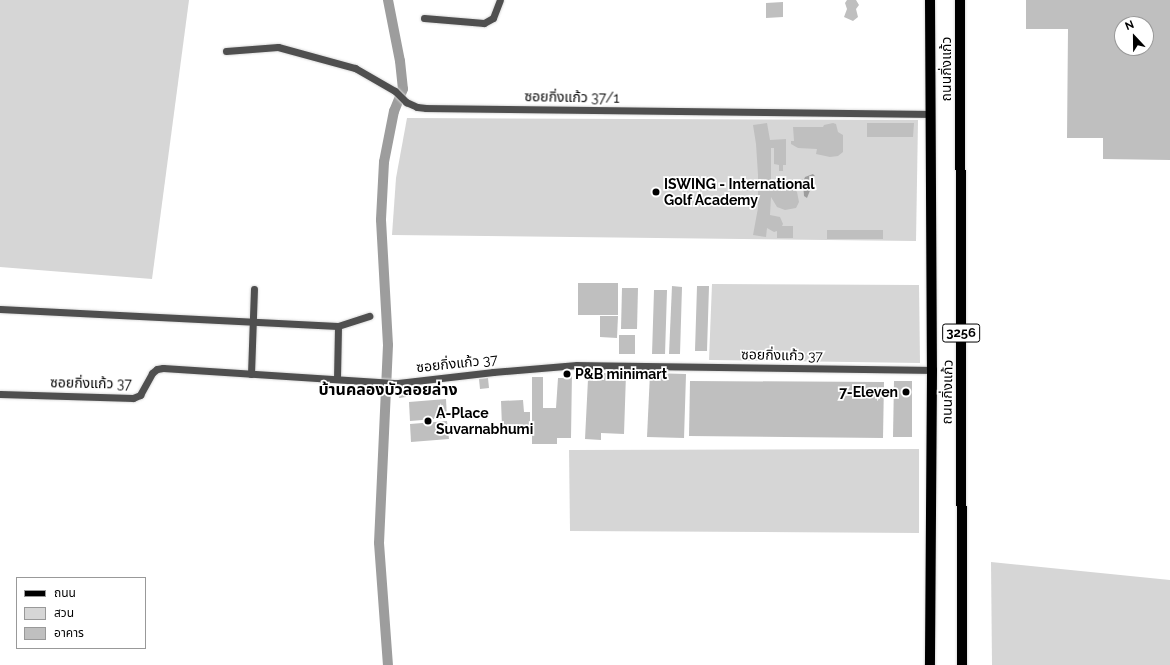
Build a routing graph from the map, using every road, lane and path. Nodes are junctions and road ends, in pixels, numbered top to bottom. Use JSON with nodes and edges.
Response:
{"nodes":[{"id":1,"x":500,"y":0,"type":"edge"},
{"id":2,"x":930,"y":0,"type":"edge"},
{"id":3,"x":960,"y":0,"type":"edge"},
{"id":4,"x":424,"y":18,"type":"dead end"},
{"id":5,"x":226,"y":50,"type":"dead end"},
{"id":6,"x":931,"y":114,"type":"junction"},
{"id":7,"x":254,"y":289,"type":"dead end"},
{"id":8,"x":0,"y":309,"type":"edge"},
{"id":9,"x":369,"y":316,"type":"dead end"},
{"id":10,"x":253,"y":321,"type":"junction"},
{"id":11,"x":338,"y":326,"type":"junction"},
{"id":12,"x":932,"y":370,"type":"junction"},
{"id":13,"x":251,"y":374,"type":"junction"},
{"id":14,"x":337,"y":379,"type":"junction"},
{"id":15,"x":0,"y":394,"type":"edge"},
{"id":16,"x":930,"y":665,"type":"edge"},
{"id":17,"x":962,"y":665,"type":"edge"}],
"edges":[{"from":1,"to":4,"type":"street"},
{"from":2,"to":6,"type":"main road","name":"ถนนกิ่งแก้ว","number":"3256"},
{"from":3,"to":17,"type":"main road","name":"ถนนกิ่งแก้ว","number":"3256"},
{"from":5,"to":6,"type":"street","name":"ซอยกิ่งแก้ว 37/1"},
{"from":6,"to":12,"type":"main road","name":"ถนนกิ่งแก้ว","number":"3256"},
{"from":7,"to":10,"type":"street"},
{"from":8,"to":10,"type":"street"},
{"from":9,"to":11,"type":"street"},
{"from":10,"to":11,"type":"street"},
{"from":10,"to":13,"type":"street"},
{"from":11,"to":14,"type":"street"},
{"from":12,"to":14,"type":"street","name":"ซอยกิ่งแก้ว 37"},
{"from":12,"to":16,"type":"main road","name":"ถนนกิ่งแก้ว","number":"3256"},
{"from":13,"to":14,"type":"street","name":"ซอยกิ่งแก้ว 37"},
{"from":13,"to":15,"type":"street","name":"ซอยกิ่งแก้ว 37"}]}
